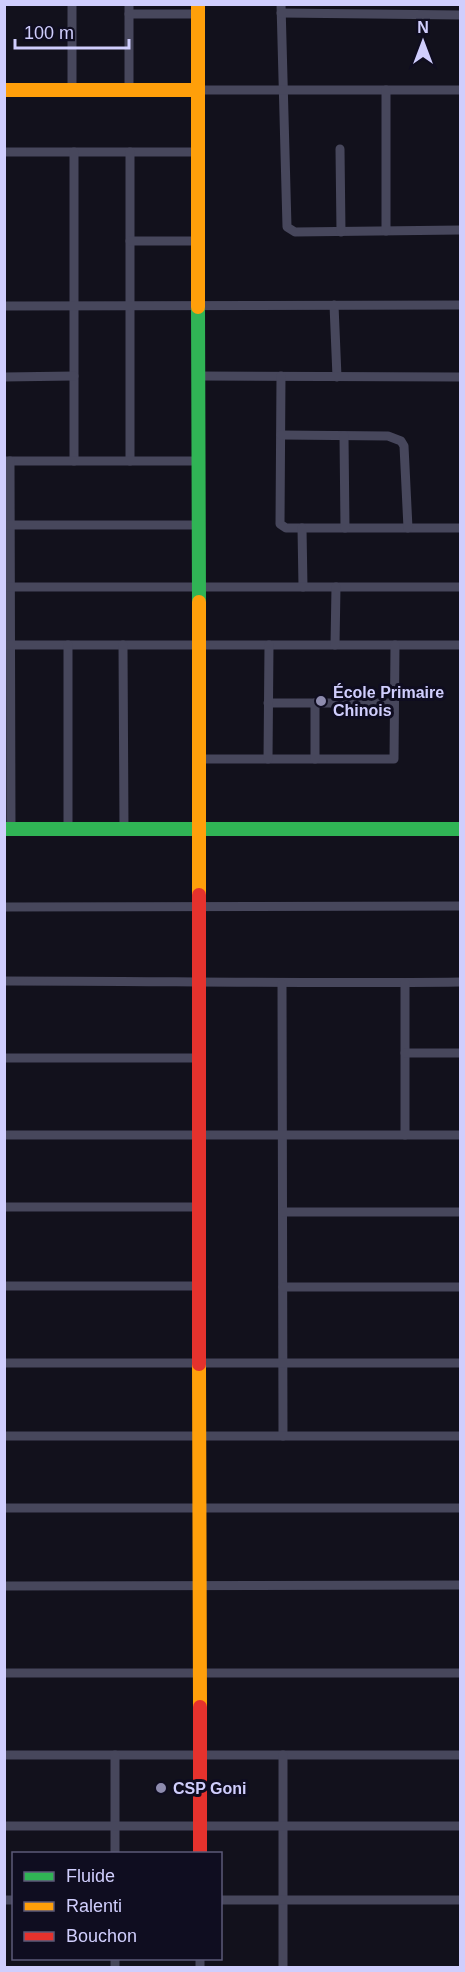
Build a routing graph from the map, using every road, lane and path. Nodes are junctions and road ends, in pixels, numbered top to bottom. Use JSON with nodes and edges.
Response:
{"nodes":[{"id":1,"x":72,"y":4,"type":"edge"},
{"id":2,"x":129,"y":9,"type":"edge"},
{"id":3,"x":198,"y":9,"type":"edge"},
{"id":4,"x":281,"y":9,"type":"edge"},
{"id":5,"x":460,"y":15,"type":"edge"},
{"id":6,"x":4,"y":90,"type":"edge"},
{"id":7,"x":72,"y":90,"type":"junction"},
{"id":8,"x":129,"y":90,"type":"junction"},
{"id":9,"x":198,"y":90,"type":"junction"},
{"id":10,"x":284,"y":90,"type":"junction"},
{"id":11,"x":386,"y":90,"type":"junction"},
{"id":12,"x":460,"y":90,"type":"edge"},
{"id":13,"x":340,"y":149,"type":"dead end"},
{"id":14,"x":4,"y":152,"type":"edge"},
{"id":15,"x":74,"y":152,"type":"junction"},
{"id":16,"x":130,"y":152,"type":"junction"},
{"id":17,"x":198,"y":152,"type":"junction"},
{"id":18,"x":460,"y":230,"type":"edge"},
{"id":19,"x":386,"y":231,"type":"junction"},
{"id":20,"x":341,"y":232,"type":"junction"},
{"id":21,"x":130,"y":241,"type":"junction"},
{"id":22,"x":199,"y":241,"type":"junction"},
{"id":23,"x":334,"y":305,"type":"junction"},
{"id":24,"x":460,"y":305,"type":"edge"},
{"id":25,"x":4,"y":306,"type":"edge"},
{"id":26,"x":74,"y":306,"type":"junction"},
{"id":27,"x":130,"y":306,"type":"junction"},
{"id":28,"x":199,"y":306,"type":"junction"},
{"id":29,"x":4,"y":376,"type":"edge"},
{"id":30,"x":74,"y":376,"type":"junction"},
{"id":31,"x":199,"y":376,"type":"junction"},
{"id":32,"x":281,"y":376,"type":"junction"},
{"id":33,"x":337,"y":377,"type":"junction"},
{"id":34,"x":460,"y":377,"type":"edge"},
{"id":35,"x":281,"y":435,"type":"junction"},
{"id":36,"x":344,"y":436,"type":"junction"},
{"id":37,"x":7,"y":461,"type":"edge"},
{"id":38,"x":74,"y":461,"type":"junction"},
{"id":39,"x":130,"y":461,"type":"junction"},
{"id":40,"x":199,"y":461,"type":"junction"},
{"id":41,"x":7,"y":525,"type":"edge"},
{"id":42,"x":199,"y":525,"type":"junction"},
{"id":43,"x":302,"y":528,"type":"junction"},
{"id":44,"x":345,"y":528,"type":"junction"},
{"id":45,"x":408,"y":528,"type":"junction"},
{"id":46,"x":460,"y":528,"type":"edge"},
{"id":47,"x":303,"y":586,"type":"junction"},
{"id":48,"x":336,"y":586,"type":"junction"},
{"id":49,"x":460,"y":586,"type":"edge"},
{"id":50,"x":7,"y":587,"type":"edge"},
{"id":51,"x":199,"y":587,"type":"junction"},
{"id":52,"x":7,"y":645,"type":"edge"},
{"id":53,"x":68,"y":645,"type":"junction"},
{"id":54,"x":123,"y":645,"type":"junction"},
{"id":55,"x":199,"y":645,"type":"junction"},
{"id":56,"x":269,"y":645,"type":"junction"},
{"id":57,"x":335,"y":645,"type":"junction"},
{"id":58,"x":395,"y":645,"type":"junction"},
{"id":59,"x":460,"y":645,"type":"edge"},
{"id":60,"x":268,"y":703,"type":"junction"},
{"id":61,"x":315,"y":703,"type":"junction"},
{"id":62,"x":394,"y":703,"type":"junction"},
{"id":63,"x":199,"y":759,"type":"junction"},
{"id":64,"x":268,"y":759,"type":"junction"},
{"id":65,"x":315,"y":759,"type":"junction"},
{"id":66,"x":8,"y":829,"type":"edge"},
{"id":67,"x":68,"y":829,"type":"junction"},
{"id":68,"x":124,"y":829,"type":"junction"},
{"id":69,"x":199,"y":829,"type":"junction"},
{"id":70,"x":460,"y":829,"type":"edge"},
{"id":71,"x":460,"y":906,"type":"edge"},
{"id":72,"x":4,"y":907,"type":"edge"},
{"id":73,"x":199,"y":907,"type":"junction"},
{"id":74,"x":4,"y":981,"type":"edge"},
{"id":75,"x":199,"y":981,"type":"junction"},
{"id":76,"x":460,"y":982,"type":"edge"},
{"id":77,"x":405,"y":983,"type":"junction"},
{"id":78,"x":282,"y":984,"type":"junction"},
{"id":79,"x":405,"y":1053,"type":"junction"},
{"id":80,"x":460,"y":1053,"type":"edge"},
{"id":81,"x":4,"y":1058,"type":"edge"},
{"id":82,"x":199,"y":1058,"type":"junction"},
{"id":83,"x":4,"y":1135,"type":"edge"},
{"id":84,"x":199,"y":1135,"type":"junction"},
{"id":85,"x":283,"y":1135,"type":"junction"},
{"id":86,"x":405,"y":1135,"type":"junction"},
{"id":87,"x":460,"y":1135,"type":"edge"},
{"id":88,"x":199,"y":1206,"type":"junction"},
{"id":89,"x":4,"y":1207,"type":"edge"},
{"id":90,"x":283,"y":1212,"type":"junction"},
{"id":91,"x":460,"y":1212,"type":"edge"},
{"id":92,"x":4,"y":1286,"type":"edge"},
{"id":93,"x":199,"y":1286,"type":"junction"},
{"id":94,"x":283,"y":1287,"type":"junction"},
{"id":95,"x":460,"y":1287,"type":"edge"},
{"id":96,"x":4,"y":1363,"type":"edge"},
{"id":97,"x":199,"y":1363,"type":"junction"},
{"id":98,"x":283,"y":1363,"type":"junction"},
{"id":99,"x":460,"y":1363,"type":"edge"},
{"id":100,"x":4,"y":1436,"type":"edge"},
{"id":101,"x":199,"y":1436,"type":"junction"},
{"id":102,"x":283,"y":1436,"type":"junction"},
{"id":103,"x":460,"y":1436,"type":"edge"},
{"id":104,"x":4,"y":1508,"type":"edge"},
{"id":105,"x":199,"y":1508,"type":"junction"},
{"id":106,"x":460,"y":1508,"type":"edge"},
{"id":107,"x":4,"y":1586,"type":"edge"},
{"id":108,"x":199,"y":1586,"type":"junction"},
{"id":109,"x":460,"y":1586,"type":"edge"},
{"id":110,"x":460,"y":1672,"type":"edge"},
{"id":111,"x":4,"y":1673,"type":"edge"},
{"id":112,"x":200,"y":1673,"type":"junction"},
{"id":113,"x":4,"y":1755,"type":"edge"},
{"id":114,"x":115,"y":1755,"type":"junction"},
{"id":115,"x":200,"y":1755,"type":"junction"},
{"id":116,"x":283,"y":1755,"type":"junction"},
{"id":117,"x":460,"y":1755,"type":"edge"},
{"id":118,"x":4,"y":1826,"type":"edge"},
{"id":119,"x":115,"y":1826,"type":"junction"},
{"id":120,"x":200,"y":1826,"type":"junction"},
{"id":121,"x":283,"y":1826,"type":"junction"},
{"id":122,"x":460,"y":1826,"type":"edge"},
{"id":123,"x":115,"y":1852,"type":"edge"},
{"id":124,"x":200,"y":1852,"type":"edge"},
{"id":125,"x":222,"y":1900,"type":"edge"},
{"id":126,"x":283,"y":1900,"type":"junction"},
{"id":127,"x":460,"y":1900,"type":"edge"},
{"id":128,"x":283,"y":1968,"type":"edge"}],
"edges":[{"from":1,"to":7,"type":"street"},
{"from":2,"to":3,"type":"street"},
{"from":2,"to":8,"type":"street"},
{"from":3,"to":9,"type":"street"},
{"from":4,"to":5,"type":"street"},
{"from":4,"to":10,"type":"street"},
{"from":6,"to":7,"type":"street"},
{"from":7,"to":8,"type":"street"},
{"from":8,"to":9,"type":"street"},
{"from":9,"to":10,"type":"street"},
{"from":9,"to":17,"type":"street"},
{"from":10,"to":11,"type":"street"},
{"from":10,"to":20,"type":"street"},
{"from":11,"to":12,"type":"street"},
{"from":11,"to":19,"type":"street"},
{"from":13,"to":20,"type":"street"},
{"from":14,"to":15,"type":"street"},
{"from":15,"to":16,"type":"street"},
{"from":15,"to":26,"type":"street"},
{"from":16,"to":17,"type":"street"},
{"from":16,"to":21,"type":"street"},
{"from":17,"to":22,"type":"street"},
{"from":18,"to":19,"type":"street"},
{"from":19,"to":20,"type":"street"},
{"from":21,"to":22,"type":"street"},
{"from":21,"to":27,"type":"street"},
{"from":22,"to":28,"type":"street"},
{"from":23,"to":24,"type":"street"},
{"from":23,"to":28,"type":"street"},
{"from":23,"to":33,"type":"street"},
{"from":25,"to":26,"type":"street"},
{"from":26,"to":27,"type":"street"},
{"from":26,"to":30,"type":"street"},
{"from":27,"to":28,"type":"street"},
{"from":27,"to":39,"type":"street"},
{"from":28,"to":31,"type":"street"},
{"from":29,"to":30,"type":"street"},
{"from":30,"to":38,"type":"street"},
{"from":31,"to":32,"type":"street"},
{"from":31,"to":40,"type":"street"},
{"from":32,"to":33,"type":"street"},
{"from":32,"to":35,"type":"street"},
{"from":33,"to":34,"type":"street"},
{"from":35,"to":36,"type":"street"},
{"from":35,"to":43,"type":"street"},
{"from":36,"to":44,"type":"street"},
{"from":36,"to":45,"type":"street"},
{"from":37,"to":38,"type":"street"},
{"from":37,"to":41,"type":"street"},
{"from":38,"to":39,"type":"street"},
{"from":39,"to":40,"type":"street"},
{"from":40,"to":42,"type":"street"},
{"from":41,"to":42,"type":"street"},
{"from":41,"to":50,"type":"street"},
{"from":42,"to":51,"type":"street"},
{"from":43,"to":44,"type":"street"},
{"from":43,"to":47,"type":"street"},
{"from":44,"to":45,"type":"street"},
{"from":45,"to":46,"type":"street"},
{"from":47,"to":48,"type":"street"},
{"from":47,"to":51,"type":"street"},
{"from":48,"to":49,"type":"street"},
{"from":48,"to":57,"type":"street"},
{"from":50,"to":51,"type":"street"},
{"from":50,"to":52,"type":"street"},
{"from":51,"to":55,"type":"street"},
{"from":52,"to":53,"type":"street"},
{"from":52,"to":66,"type":"street"},
{"from":53,"to":54,"type":"street"},
{"from":53,"to":67,"type":"street"},
{"from":54,"to":55,"type":"street"},
{"from":54,"to":68,"type":"street"},
{"from":55,"to":56,"type":"street"},
{"from":55,"to":63,"type":"street"},
{"from":56,"to":57,"type":"street"},
{"from":56,"to":60,"type":"street"},
{"from":57,"to":58,"type":"street"},
{"from":58,"to":59,"type":"street"},
{"from":58,"to":62,"type":"street"},
{"from":60,"to":61,"type":"street"},
{"from":60,"to":64,"type":"street"},
{"from":61,"to":62,"type":"street"},
{"from":61,"to":65,"type":"street"},
{"from":62,"to":65,"type":"street"},
{"from":63,"to":64,"type":"street"},
{"from":63,"to":69,"type":"street"},
{"from":64,"to":65,"type":"street"},
{"from":66,"to":67,"type":"street"},
{"from":67,"to":68,"type":"street"},
{"from":68,"to":69,"type":"street"},
{"from":69,"to":70,"type":"street"},
{"from":69,"to":73,"type":"street"},
{"from":71,"to":73,"type":"street"},
{"from":72,"to":73,"type":"street"},
{"from":73,"to":75,"type":"street"},
{"from":74,"to":75,"type":"street"},
{"from":75,"to":78,"type":"street"},
{"from":75,"to":82,"type":"street"},
{"from":76,"to":77,"type":"street"},
{"from":77,"to":78,"type":"street"},
{"from":77,"to":79,"type":"street"},
{"from":78,"to":85,"type":"street"},
{"from":79,"to":80,"type":"street"},
{"from":79,"to":86,"type":"street"},
{"from":81,"to":82,"type":"street"},
{"from":82,"to":84,"type":"street"},
{"from":83,"to":84,"type":"street"},
{"from":84,"to":85,"type":"street"},
{"from":84,"to":88,"type":"street"},
{"from":85,"to":86,"type":"street"},
{"from":85,"to":90,"type":"street"},
{"from":86,"to":87,"type":"street"},
{"from":88,"to":89,"type":"street"},
{"from":88,"to":93,"type":"street"},
{"from":90,"to":91,"type":"street"},
{"from":90,"to":94,"type":"street"},
{"from":92,"to":93,"type":"street"},
{"from":93,"to":97,"type":"street"},
{"from":94,"to":95,"type":"street"},
{"from":94,"to":98,"type":"street"},
{"from":96,"to":97,"type":"street"},
{"from":97,"to":98,"type":"street"},
{"from":97,"to":101,"type":"street"},
{"from":98,"to":99,"type":"street"},
{"from":98,"to":102,"type":"street"},
{"from":100,"to":101,"type":"street"},
{"from":101,"to":102,"type":"street"},
{"from":101,"to":105,"type":"street"},
{"from":102,"to":103,"type":"street"},
{"from":104,"to":105,"type":"street"},
{"from":105,"to":106,"type":"street"},
{"from":105,"to":108,"type":"street"},
{"from":107,"to":108,"type":"street"},
{"from":108,"to":109,"type":"street"},
{"from":108,"to":112,"type":"street"},
{"from":110,"to":112,"type":"street"},
{"from":111,"to":112,"type":"street"},
{"from":112,"to":115,"type":"street"},
{"from":113,"to":114,"type":"street"},
{"from":114,"to":115,"type":"street"},
{"from":114,"to":119,"type":"street"},
{"from":115,"to":116,"type":"street"},
{"from":115,"to":120,"type":"street"},
{"from":116,"to":117,"type":"street"},
{"from":116,"to":121,"type":"street"},
{"from":118,"to":119,"type":"street"},
{"from":119,"to":120,"type":"street"},
{"from":119,"to":123,"type":"street"},
{"from":120,"to":121,"type":"street"},
{"from":120,"to":124,"type":"street"},
{"from":121,"to":122,"type":"street"},
{"from":121,"to":126,"type":"street"},
{"from":125,"to":126,"type":"street"},
{"from":126,"to":127,"type":"street"},
{"from":126,"to":128,"type":"street"}]}
